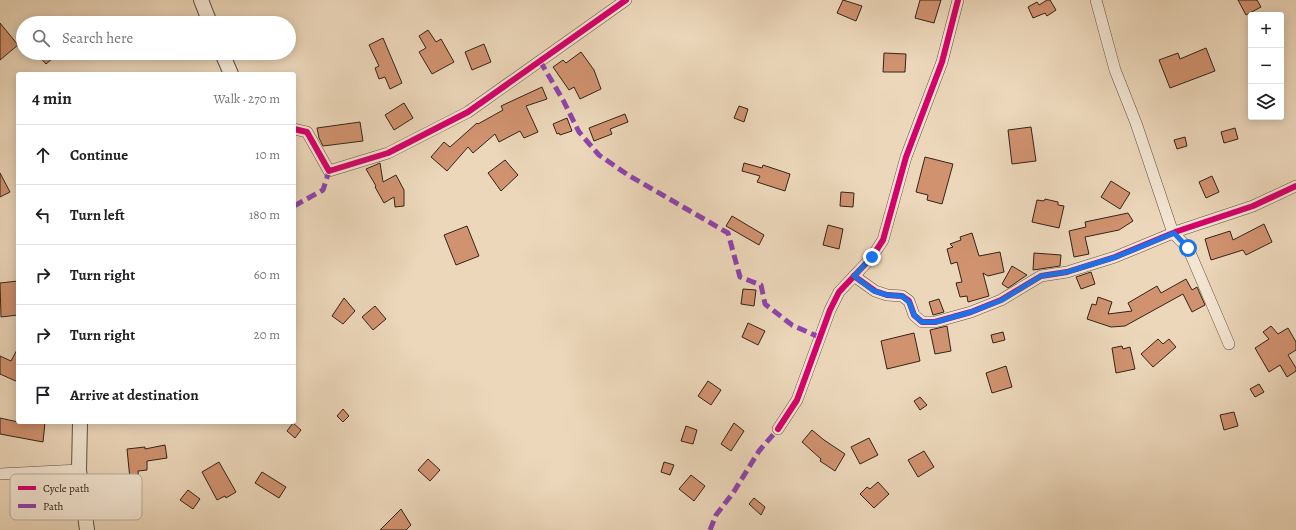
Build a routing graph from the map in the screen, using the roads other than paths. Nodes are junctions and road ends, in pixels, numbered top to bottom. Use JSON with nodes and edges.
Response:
{"nodes":[{"id":1,"x":201,"y":0,"type":"edge"},
{"id":2,"x":626,"y":0,"type":"edge"},
{"id":3,"x":958,"y":0,"type":"edge"},
{"id":4,"x":1096,"y":0,"type":"edge"},
{"id":5,"x":207,"y":16,"type":"edge"},
{"id":6,"x":225,"y":60,"type":"edge"},
{"id":7,"x":230,"y":72,"type":"edge"},
{"id":8,"x":296,"y":129,"type":"edge"},
{"id":9,"x":1296,"y":186,"type":"edge"},
{"id":10,"x":1174,"y":233,"type":"junction"},
{"id":11,"x":854,"y":276,"type":"junction"},
{"id":12,"x":1229,"y":344,"type":"dead end"},
{"id":13,"x":80,"y":424,"type":"edge"},
{"id":14,"x":778,"y":429,"type":"dead end"},
{"id":15,"x":79,"y":470,"type":"junction"},
{"id":16,"x":0,"y":474,"type":"edge"},
{"id":17,"x":80,"y":474,"type":"edge"},
{"id":18,"x":86,"y":520,"type":"edge"},
{"id":19,"x":87,"y":530,"type":"edge"}],
"edges":[{"from":1,"to":5,"type":"street"},
{"from":2,"to":8,"type":"street"},
{"from":3,"to":11,"type":"street"},
{"from":4,"to":10,"type":"street"},
{"from":6,"to":7,"type":"street"},
{"from":9,"to":10,"type":"street"},
{"from":10,"to":11,"type":"street"},
{"from":10,"to":12,"type":"street"},
{"from":11,"to":14,"type":"street"},
{"from":13,"to":15,"type":"street"},
{"from":15,"to":16,"type":"street"},
{"from":15,"to":17,"type":"street"},
{"from":18,"to":19,"type":"street"}]}
